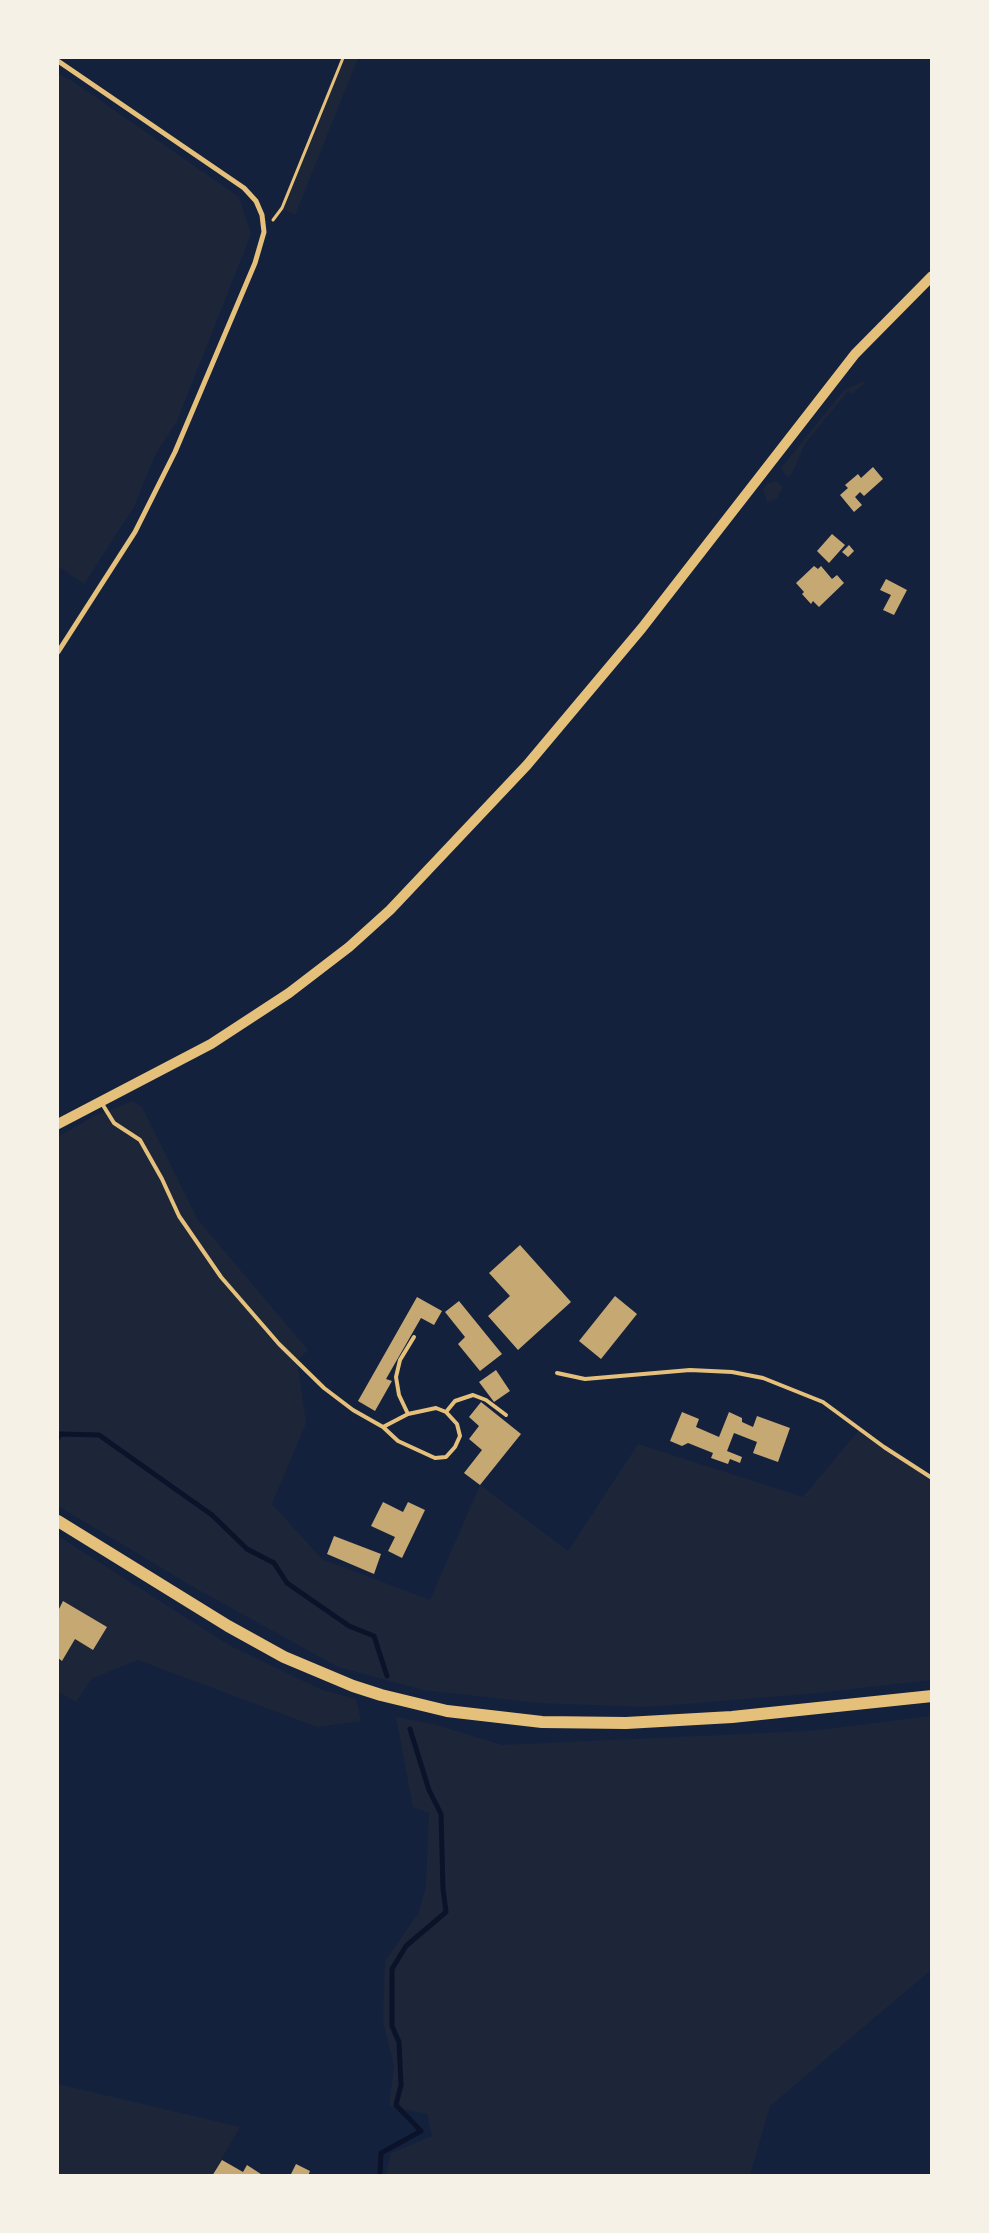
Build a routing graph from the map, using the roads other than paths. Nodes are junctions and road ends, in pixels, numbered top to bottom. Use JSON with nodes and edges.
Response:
{"nodes":[{"id":1,"x":58,"y":61,"type":"edge"},
{"id":2,"x":932,"y":276,"type":"edge"},
{"id":3,"x":58,"y":652,"type":"edge"},
{"id":4,"x":101,"y":1102,"type":"junction"},
{"id":5,"x":58,"y":1124,"type":"edge"},
{"id":6,"x":414,"y":1336,"type":"dead end"},
{"id":7,"x":558,"y":1373,"type":"dead end"},
{"id":8,"x":446,"y":1412,"type":"junction"},
{"id":9,"x":408,"y":1414,"type":"junction"},
{"id":10,"x":506,"y":1415,"type":"dead end"},
{"id":11,"x":383,"y":1427,"type":"junction"},
{"id":12,"x":932,"y":1478,"type":"edge"},
{"id":13,"x":58,"y":1521,"type":"edge"},
{"id":14,"x":932,"y":1696,"type":"edge"}],
"edges":[{"from":1,"to":3,"type":"street"},
{"from":2,"to":4,"type":"main road"},
{"from":4,"to":5,"type":"main road"},
{"from":4,"to":11,"type":"lane"},
{"from":6,"to":9,"type":"lane"},
{"from":7,"to":12,"type":"lane"},
{"from":8,"to":9,"type":"lane"},
{"from":8,"to":10,"type":"lane"},
{"from":8,"to":11,"type":"lane"},
{"from":9,"to":11,"type":"lane"},
{"from":13,"to":14,"type":"main road"}]}
